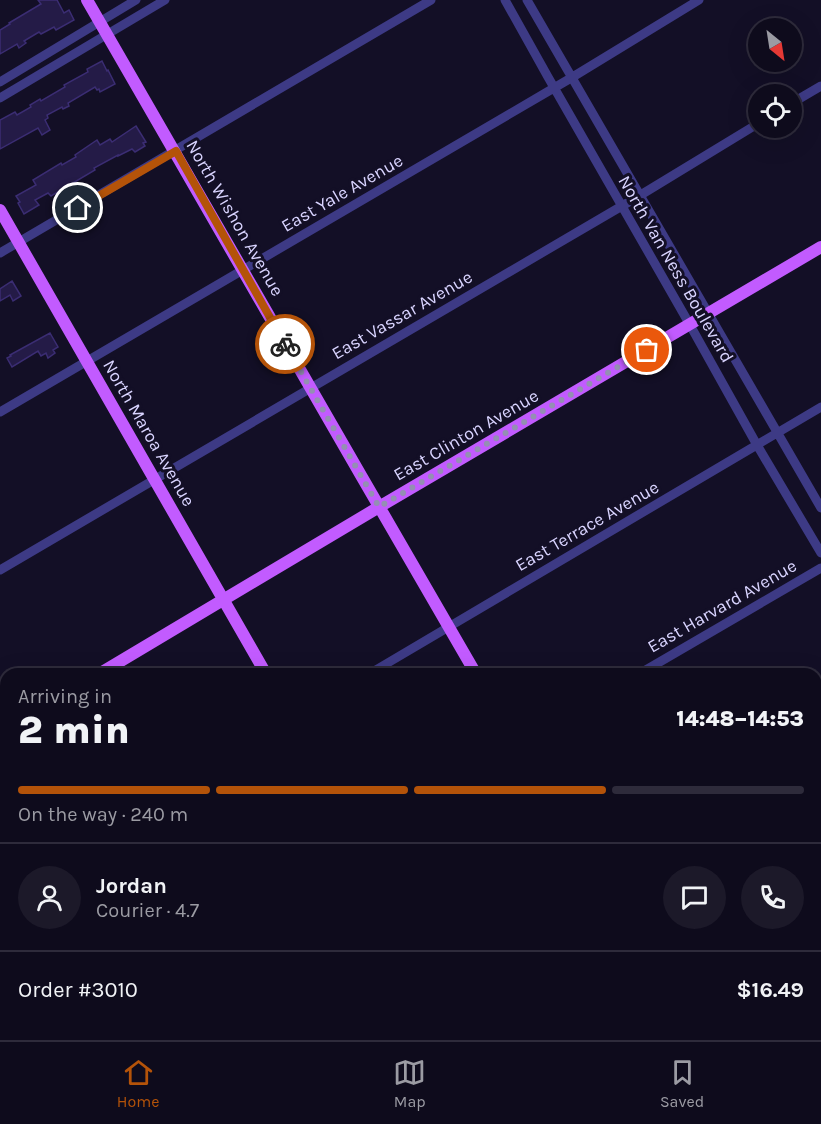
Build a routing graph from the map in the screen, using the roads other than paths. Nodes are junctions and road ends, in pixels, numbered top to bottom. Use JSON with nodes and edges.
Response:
{"nodes":[{"id":1,"x":87,"y":0,"type":"edge"},
{"id":2,"x":136,"y":0,"type":"edge"},
{"id":3,"x":165,"y":0,"type":"edge"},
{"id":4,"x":431,"y":0,"type":"edge"},
{"id":5,"x":505,"y":0,"type":"edge"},
{"id":6,"x":527,"y":0,"type":"edge"},
{"id":7,"x":699,"y":0,"type":"edge"},
{"id":8,"x":99,"y":21,"type":"junction"},
{"id":9,"x":107,"y":34,"type":"junction"},
{"id":10,"x":571,"y":78,"type":"junction"},
{"id":11,"x":0,"y":82,"type":"edge"},
{"id":12,"x":821,"y":86,"type":"edge"},
{"id":13,"x":554,"y":87,"type":"junction"},
{"id":14,"x":802,"y":97,"type":"edge"},
{"id":15,"x":0,"y":98,"type":"edge"},
{"id":16,"x":748,"y":130,"type":"edge"},
{"id":17,"x":176,"y":151,"type":"junction"},
{"id":18,"x":639,"y":196,"type":"junction"},
{"id":19,"x":622,"y":206,"type":"junction"},
{"id":20,"x":0,"y":210,"type":"edge"},
{"id":21,"x":19,"y":243,"type":"junction"},
{"id":22,"x":821,"y":247,"type":"edge"},
{"id":23,"x":0,"y":254,"type":"edge"},
{"id":24,"x":243,"y":270,"type":"junction"},
{"id":25,"x":708,"y":314,"type":"junction"},
{"id":26,"x":690,"y":325,"type":"junction"},
{"id":27,"x":87,"y":362,"type":"junction"},
{"id":28,"x":310,"y":388,"type":"junction"},
{"id":29,"x":821,"y":407,"type":"edge"},
{"id":30,"x":0,"y":412,"type":"edge"},
{"id":31,"x":778,"y":433,"type":"junction"},
{"id":32,"x":757,"y":446,"type":"junction"},
{"id":33,"x":155,"y":480,"type":"junction"},
{"id":34,"x":379,"y":507,"type":"junction"},
{"id":35,"x":821,"y":508,"type":"edge"},
{"id":36,"x":821,"y":552,"type":"edge"},
{"id":37,"x":821,"y":568,"type":"edge"},
{"id":38,"x":0,"y":570,"type":"edge"},
{"id":39,"x":223,"y":600,"type":"junction"},
{"id":40,"x":448,"y":627,"type":"junction"},
{"id":41,"x":109,"y":668,"type":"edge"},
{"id":42,"x":263,"y":668,"type":"edge"},
{"id":43,"x":379,"y":668,"type":"edge"},
{"id":44,"x":472,"y":668,"type":"edge"},
{"id":45,"x":649,"y":668,"type":"edge"}],
"edges":[{"from":1,"to":8,"type":"main road","name":"North Wishon Avenue"},
{"from":2,"to":8,"type":"street"},
{"from":3,"to":9,"type":"street"},
{"from":4,"to":17,"type":"street"},
{"from":5,"to":13,"type":"street","name":"North Van Ness Boulevard"},
{"from":6,"to":10,"type":"street","name":"North Van Ness Boulevard"},
{"from":7,"to":10,"type":"street","name":"East Yale Avenue"},
{"from":8,"to":9,"type":"main road","name":"North Wishon Avenue"},
{"from":8,"to":11,"type":"street"},
{"from":9,"to":15,"type":"street"},
{"from":9,"to":17,"type":"main road","name":"North Wishon Avenue"},
{"from":10,"to":13,"type":"street","name":"East Yale Avenue"},
{"from":10,"to":18,"type":"street","name":"North Van Ness Boulevard"},
{"from":12,"to":14,"type":"street"},
{"from":13,"to":19,"type":"street","name":"North Van Ness Boulevard"},
{"from":13,"to":24,"type":"street","name":"East Yale Avenue"},
{"from":16,"to":18,"type":"street","name":"East Vassar Avenue"},
{"from":17,"to":21,"type":"street"},
{"from":17,"to":24,"type":"main road","name":"North Wishon Avenue"},
{"from":18,"to":19,"type":"street","name":"East Vassar Avenue"},
{"from":18,"to":25,"type":"street","name":"North Van Ness Boulevard"},
{"from":19,"to":26,"type":"street","name":"North Van Ness Boulevard"},
{"from":19,"to":28,"type":"street","name":"East Vassar Avenue"},
{"from":20,"to":21,"type":"main road","name":"North Maroa Avenue"},
{"from":21,"to":23,"type":"street"},
{"from":21,"to":27,"type":"main road","name":"North Maroa Avenue"},
{"from":22,"to":25,"type":"main road","name":"East Clinton Avenue"},
{"from":24,"to":27,"type":"street","name":"East Yale Avenue"},
{"from":24,"to":28,"type":"main road","name":"North Wishon Avenue"},
{"from":25,"to":26,"type":"main road","name":"East Clinton Avenue"},
{"from":25,"to":31,"type":"street","name":"North Van Ness Boulevard"},
{"from":26,"to":32,"type":"street","name":"North Van Ness Boulevard"},
{"from":26,"to":34,"type":"main road","name":"East Clinton Avenue"},
{"from":27,"to":30,"type":"street","name":"East Yale Avenue"},
{"from":27,"to":33,"type":"main road","name":"North Maroa Avenue"},
{"from":28,"to":33,"type":"street","name":"East Vassar Avenue"},
{"from":28,"to":34,"type":"main road","name":"North Wishon Avenue"},
{"from":29,"to":31,"type":"street","name":"East Terrace Avenue"},
{"from":31,"to":32,"type":"street","name":"East Terrace Avenue"},
{"from":31,"to":35,"type":"street","name":"North Van Ness Boulevard"},
{"from":32,"to":36,"type":"street","name":"North Van Ness Boulevard"},
{"from":32,"to":40,"type":"street","name":"East Terrace Avenue"},
{"from":33,"to":38,"type":"street","name":"East Vassar Avenue"},
{"from":33,"to":39,"type":"main road","name":"North Maroa Avenue"},
{"from":34,"to":39,"type":"main road","name":"East Clinton Avenue"},
{"from":34,"to":40,"type":"main road","name":"North Wishon Avenue"},
{"from":37,"to":45,"type":"street","name":"East Harvard Avenue"},
{"from":39,"to":41,"type":"main road","name":"East Clinton Avenue"},
{"from":39,"to":42,"type":"main road","name":"North Maroa Avenue"},
{"from":40,"to":43,"type":"street","name":"East Terrace Avenue"},
{"from":40,"to":44,"type":"main road","name":"North Wishon Avenue"}]}
